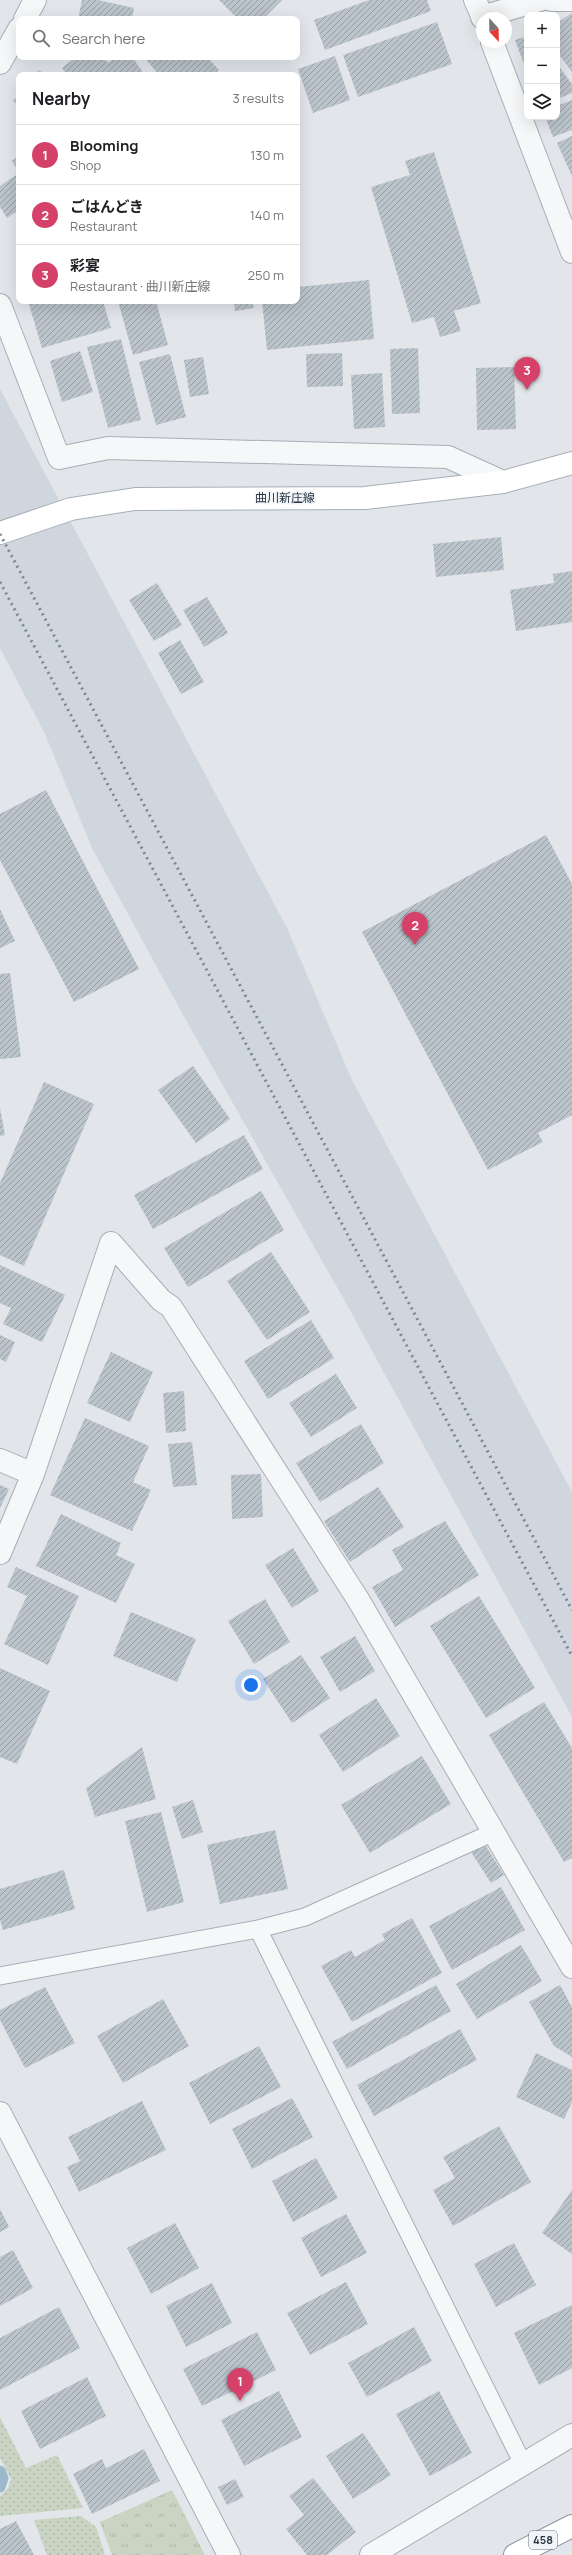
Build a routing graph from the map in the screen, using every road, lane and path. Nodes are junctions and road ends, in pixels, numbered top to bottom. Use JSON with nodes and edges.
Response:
{"nodes":[{"id":1,"x":35,"y":0,"type":"edge"},
{"id":2,"x":540,"y":0,"type":"edge"},
{"id":3,"x":552,"y":0,"type":"edge"},
{"id":4,"x":572,"y":0,"type":"edge"},
{"id":5,"x":480,"y":12,"type":"edge"},
{"id":6,"x":27,"y":16,"type":"edge"},
{"id":7,"x":16,"y":34,"type":"edge"},
{"id":8,"x":494,"y":48,"type":"edge"},
{"id":9,"x":0,"y":63,"type":"edge"},
{"id":10,"x":572,"y":252,"type":"edge"},
{"id":11,"x":0,"y":305,"type":"edge"},
{"id":12,"x":572,"y":463,"type":"edge"},
{"id":13,"x":503,"y":482,"type":"junction"},
{"id":14,"x":0,"y":533,"type":"edge"},
{"id":15,"x":0,"y":1460,"type":"edge"},
{"id":16,"x":33,"y":1474,"type":"junction"},
{"id":17,"x":0,"y":1553,"type":"edge"},
{"id":18,"x":494,"y":1832,"type":"junction"},
{"id":19,"x":258,"y":1929,"type":"junction"},
{"id":20,"x":572,"y":1967,"type":"edge"},
{"id":21,"x":0,"y":1976,"type":"edge"},
{"id":22,"x":0,"y":2113,"type":"edge"},
{"id":23,"x":572,"y":2435,"type":"edge"},
{"id":24,"x":523,"y":2464,"type":"junction"},
{"id":25,"x":572,"y":2526,"type":"edge"},
{"id":26,"x":228,"y":2555,"type":"edge"},
{"id":27,"x":371,"y":2555,"type":"edge"},
{"id":28,"x":515,"y":2555,"type":"edge"}],
"edges":[{"from":1,"to":6,"type":"street"},
{"from":2,"to":5,"type":"street"},
{"from":3,"to":4,"type":"street"},
{"from":7,"to":9,"type":"street"},
{"from":8,"to":10,"type":"street"},
{"from":11,"to":13,"type":"street"},
{"from":12,"to":13,"type":"main road","name":"曲川新庄線"},
{"from":13,"to":14,"type":"main road","name":"曲川新庄線"},
{"from":15,"to":16,"type":"street"},
{"from":16,"to":17,"type":"street"},
{"from":16,"to":18,"type":"street"},
{"from":18,"to":19,"type":"lane"},
{"from":18,"to":20,"type":"street"},
{"from":19,"to":21,"type":"lane"},
{"from":19,"to":24,"type":"lane"},
{"from":22,"to":26,"type":"street"},
{"from":23,"to":24,"type":"street"},
{"from":24,"to":27,"type":"street"},
{"from":25,"to":28,"type":"main road","number":"458"}]}
